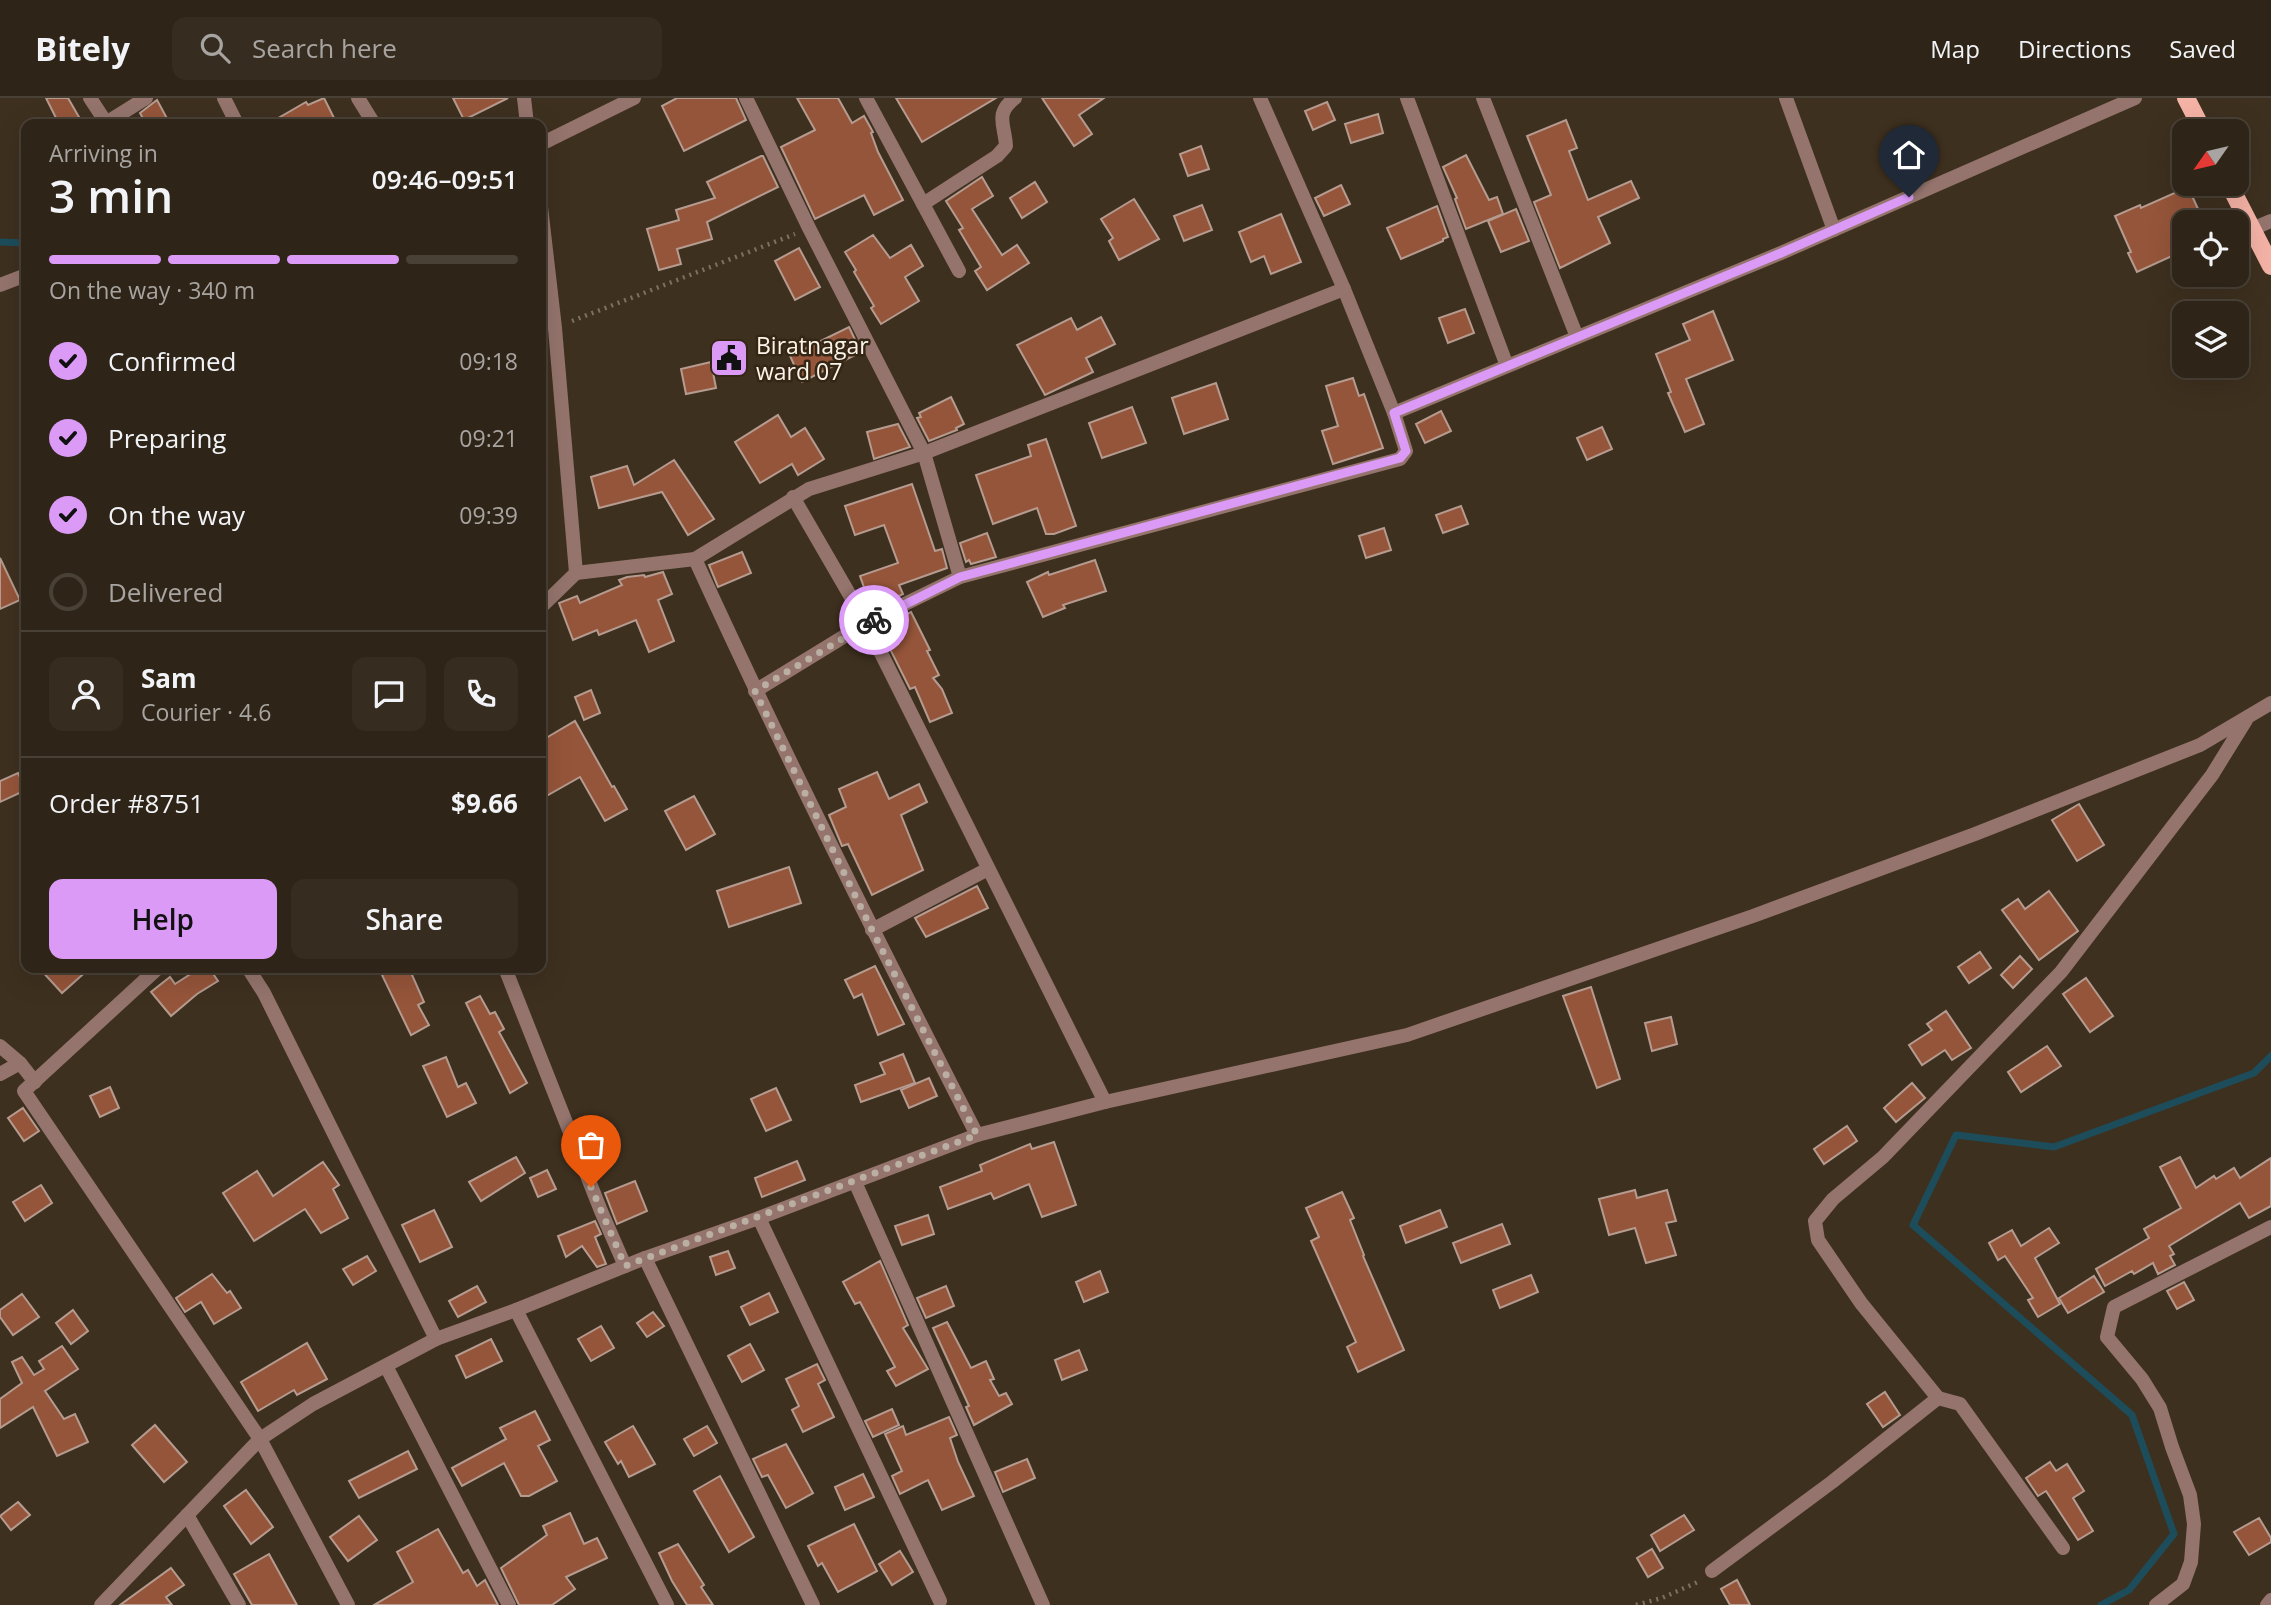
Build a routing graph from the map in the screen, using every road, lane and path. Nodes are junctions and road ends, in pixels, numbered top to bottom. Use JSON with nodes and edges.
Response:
{"nodes":[{"id":1,"x":90,"y":98,"type":"edge"},
{"id":2,"x":146,"y":98,"type":"edge"},
{"id":3,"x":224,"y":98,"type":"edge"},
{"id":4,"x":358,"y":98,"type":"edge"},
{"id":5,"x":524,"y":98,"type":"edge"},
{"id":6,"x":634,"y":98,"type":"edge"},
{"id":7,"x":746,"y":98,"type":"edge"},
{"id":8,"x":866,"y":98,"type":"edge"},
{"id":9,"x":1015,"y":98,"type":"edge"},
{"id":10,"x":1259,"y":98,"type":"edge"},
{"id":11,"x":1406,"y":98,"type":"edge"},
{"id":12,"x":1483,"y":98,"type":"edge"},
{"id":13,"x":1786,"y":98,"type":"edge"},
{"id":14,"x":2135,"y":98,"type":"edge"},
{"id":15,"x":2186,"y":98,"type":"edge"},
{"id":16,"x":103,"y":119,"type":"edge"},
{"id":17,"x":112,"y":119,"type":"edge"},
{"id":18,"x":234,"y":119,"type":"edge"},
{"id":19,"x":371,"y":119,"type":"edge"},
{"id":20,"x":526,"y":119,"type":"edge"},
{"id":21,"x":2197,"y":119,"type":"edge"},
{"id":22,"x":546,"y":142,"type":"edge"},
{"id":23,"x":2236,"y":196,"type":"edge"},
{"id":24,"x":923,"y":204,"type":"junction"},
{"id":25,"x":2271,"y":221,"type":"edge"},
{"id":26,"x":809,"y":228,"type":"junction"},
{"id":27,"x":2252,"y":229,"type":"junction"},
{"id":28,"x":1834,"y":230,"type":"junction"},
{"id":29,"x":546,"y":250,"type":"edge"},
{"id":30,"x":2271,"y":266,"type":"edge"},
{"id":31,"x":959,"y":271,"type":"dead end"},
{"id":32,"x":21,"y":277,"type":"edge"},
{"id":33,"x":0,"y":285,"type":"edge"},
{"id":34,"x":1344,"y":289,"type":"junction"},
{"id":35,"x":555,"y":328,"type":"junction"},
{"id":36,"x":1577,"y":337,"type":"junction"},
{"id":37,"x":1507,"y":366,"type":"junction"},
{"id":38,"x":1394,"y":413,"type":"junction"},
{"id":39,"x":923,"y":453,"type":"junction"},
{"id":40,"x":793,"y":497,"type":"junction"},
{"id":41,"x":695,"y":559,"type":"junction"},
{"id":42,"x":576,"y":573,"type":"junction"},
{"id":43,"x":960,"y":577,"type":"junction"},
{"id":44,"x":546,"y":602,"type":"edge"},
{"id":45,"x":866,"y":623,"type":"junction"},
{"id":46,"x":755,"y":691,"type":"junction"},
{"id":47,"x":2271,"y":703,"type":"edge"},
{"id":48,"x":2249,"y":716,"type":"junction"},
{"id":49,"x":988,"y":869,"type":"junction"},
{"id":50,"x":872,"y":930,"type":"junction"},
{"id":51,"x":153,"y":973,"type":"edge"},
{"id":52,"x":251,"y":973,"type":"edge"},
{"id":53,"x":507,"y":973,"type":"edge"},
{"id":54,"x":0,"y":1046,"type":"edge"},
{"id":55,"x":20,"y":1063,"type":"junction"},
{"id":56,"x":0,"y":1074,"type":"edge"},
{"id":57,"x":35,"y":1082,"type":"junction"},
{"id":58,"x":1105,"y":1102,"type":"junction"},
{"id":59,"x":977,"y":1135,"type":"junction"},
{"id":60,"x":855,"y":1182,"type":"junction"},
{"id":61,"x":759,"y":1218,"type":"junction"},
{"id":62,"x":2271,"y":1227,"type":"edge"},
{"id":63,"x":645,"y":1258,"type":"junction"},
{"id":64,"x":625,"y":1266,"type":"junction"},
{"id":65,"x":516,"y":1310,"type":"junction"},
{"id":66,"x":436,"y":1339,"type":"junction"},
{"id":67,"x":386,"y":1366,"type":"junction"},
{"id":68,"x":1938,"y":1398,"type":"junction"},
{"id":69,"x":260,"y":1439,"type":"junction"},
{"id":70,"x":187,"y":1515,"type":"junction"},
{"id":71,"x":2063,"y":1548,"type":"dead end"},
{"id":72,"x":1712,"y":1571,"type":"joint"},
{"id":73,"x":2271,"y":1600,"type":"edge"},
{"id":74,"x":940,"y":1601,"type":"dead end"},
{"id":75,"x":108,"y":1602,"type":"edge"},
{"id":76,"x":239,"y":1605,"type":"edge"},
{"id":77,"x":348,"y":1605,"type":"edge"},
{"id":78,"x":509,"y":1605,"type":"edge"},
{"id":79,"x":667,"y":1605,"type":"edge"},
{"id":80,"x":813,"y":1605,"type":"edge"},
{"id":81,"x":1043,"y":1605,"type":"edge"},
{"id":82,"x":1636,"y":1605,"type":"edge"},
{"id":83,"x":2156,"y":1605,"type":"edge"},
{"id":84,"x":2267,"y":1605,"type":"edge"}],
"edges":[{"from":1,"to":16,"type":"street"},
{"from":2,"to":17,"type":"street"},
{"from":3,"to":18,"type":"street"},
{"from":4,"to":19,"type":"street"},
{"from":5,"to":20,"type":"street"},
{"from":6,"to":22,"type":"street"},
{"from":7,"to":26,"type":"street"},
{"from":8,"to":24,"type":"street"},
{"from":9,"to":24,"type":"street"},
{"from":10,"to":34,"type":"street"},
{"from":11,"to":37,"type":"street"},
{"from":12,"to":36,"type":"street"},
{"from":13,"to":28,"type":"street"},
{"from":14,"to":28,"type":"street"},
{"from":15,"to":21,"type":"main road"},
{"from":23,"to":27,"type":"main road"},
{"from":24,"to":31,"type":"street"},
{"from":25,"to":27,"type":"street"},
{"from":26,"to":35,"type":"path"},
{"from":26,"to":39,"type":"street"},
{"from":27,"to":30,"type":"main road"},
{"from":28,"to":36,"type":"street"},
{"from":29,"to":35,"type":"street"},
{"from":32,"to":33,"type":"street"},
{"from":34,"to":38,"type":"street"},
{"from":34,"to":39,"type":"street"},
{"from":35,"to":42,"type":"street"},
{"from":36,"to":37,"type":"street"},
{"from":37,"to":38,"type":"street"},
{"from":38,"to":43,"type":"street"},
{"from":39,"to":40,"type":"street"},
{"from":39,"to":43,"type":"street"},
{"from":40,"to":41,"type":"street"},
{"from":40,"to":45,"type":"street"},
{"from":41,"to":42,"type":"street"},
{"from":41,"to":46,"type":"street"},
{"from":42,"to":44,"type":"street"},
{"from":43,"to":45,"type":"street"},
{"from":45,"to":46,"type":"street"},
{"from":45,"to":49,"type":"street"},
{"from":46,"to":50,"type":"street"},
{"from":47,"to":48,"type":"street"},
{"from":48,"to":58,"type":"street"},
{"from":48,"to":68,"type":"street"},
{"from":49,"to":50,"type":"street"},
{"from":49,"to":58,"type":"street"},
{"from":50,"to":59,"type":"street"},
{"from":51,"to":57,"type":"street"},
{"from":52,"to":66,"type":"street"},
{"from":53,"to":64,"type":"street"},
{"from":54,"to":55,"type":"street"},
{"from":55,"to":56,"type":"street"},
{"from":55,"to":57,"type":"street"},
{"from":57,"to":69,"type":"street"},
{"from":58,"to":59,"type":"street"},
{"from":59,"to":60,"type":"street"},
{"from":60,"to":61,"type":"street"},
{"from":60,"to":81,"type":"street"},
{"from":61,"to":63,"type":"street"},
{"from":61,"to":74,"type":"street"},
{"from":62,"to":83,"type":"street"},
{"from":63,"to":64,"type":"street"},
{"from":63,"to":80,"type":"street"},
{"from":64,"to":65,"type":"street"},
{"from":65,"to":66,"type":"street"},
{"from":65,"to":79,"type":"street"},
{"from":66,"to":67,"type":"street"},
{"from":67,"to":69,"type":"street"},
{"from":67,"to":78,"type":"street"},
{"from":68,"to":71,"type":"street"},
{"from":68,"to":72,"type":"street"},
{"from":69,"to":70,"type":"street"},
{"from":69,"to":77,"type":"street"},
{"from":70,"to":75,"type":"street"},
{"from":70,"to":76,"type":"street"},
{"from":72,"to":82,"type":"path"},
{"from":73,"to":84,"type":"street"}]}
